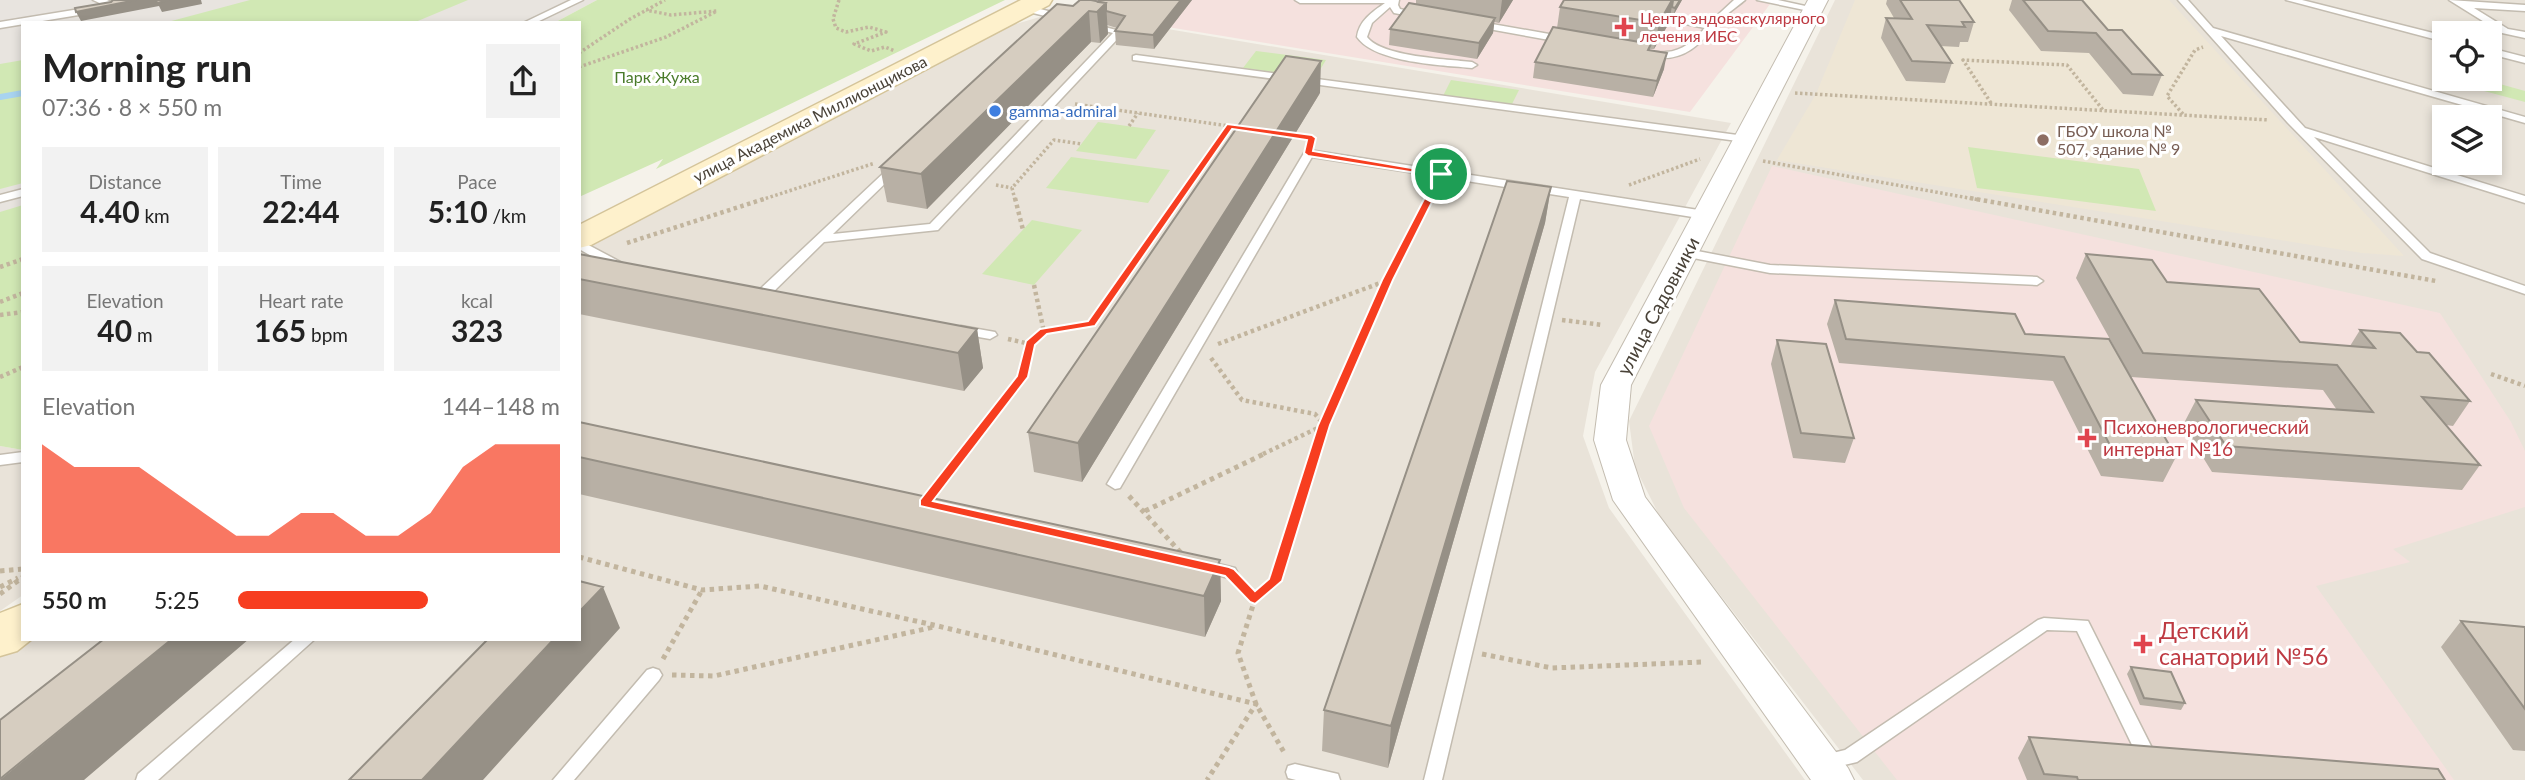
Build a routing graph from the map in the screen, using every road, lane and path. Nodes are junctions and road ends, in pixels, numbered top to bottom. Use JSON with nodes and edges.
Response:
{"nodes":[{"id":1,"x":98,"y":0,"type":"edge"},
{"id":2,"x":578,"y":0,"type":"edge"},
{"id":3,"x":665,"y":0,"type":"edge"},
{"id":4,"x":839,"y":0,"type":"edge"},
{"id":5,"x":1300,"y":0,"type":"edge"},
{"id":6,"x":1394,"y":0,"type":"edge"},
{"id":7,"x":1740,"y":0,"type":"edge"},
{"id":8,"x":1762,"y":0,"type":"edge"},
{"id":9,"x":2183,"y":0,"type":"edge"},
{"id":10,"x":2291,"y":0,"type":"edge"},
{"id":11,"x":2457,"y":2,"type":"edge"},
{"id":12,"x":1816,"y":4,"type":"edge"},
{"id":13,"x":2525,"y":8,"type":"edge"},
{"id":14,"x":646,"y":10,"type":"junction"},
{"id":15,"x":1041,"y":12,"type":"edge"},
{"id":16,"x":1644,"y":13,"type":"edge"},
{"id":17,"x":1438,"y":18,"type":"edge"},
{"id":18,"x":24,"y":21,"type":"edge"},
{"id":19,"x":531,"y":21,"type":"edge"},
{"id":20,"x":21,"y":22,"type":"edge"},
{"id":21,"x":1465,"y":22,"type":"edge"},
{"id":22,"x":0,"y":25,"type":"edge"},
{"id":23,"x":1711,"y":26,"type":"junction"},
{"id":24,"x":2209,"y":29,"type":"junction"},
{"id":25,"x":2525,"y":35,"type":"edge"},
{"id":26,"x":2432,"y":36,"type":"edge"},
{"id":27,"x":1573,"y":41,"type":"edge"},
{"id":28,"x":2222,"y":44,"type":"junction"},
{"id":29,"x":581,"y":52,"type":"edge"},
{"id":30,"x":1641,"y":52,"type":"edge"},
{"id":31,"x":2502,"y":54,"type":"edge"},
{"id":32,"x":905,"y":55,"type":"dead end"},
{"id":33,"x":1136,"y":58,"type":"dead end"},
{"id":34,"x":2525,"y":60,"type":"edge"},
{"id":35,"x":1472,"y":65,"type":"dead end"},
{"id":36,"x":581,"y":66,"type":"edge"},
{"id":37,"x":1795,"y":93,"type":"dead end"},
{"id":38,"x":1075,"y":104,"type":"dead end"},
{"id":39,"x":1991,"y":104,"type":"junction"},
{"id":40,"x":2103,"y":110,"type":"junction"},
{"id":41,"x":1138,"y":113,"type":"junction"},
{"id":42,"x":2184,"y":115,"type":"junction"},
{"id":43,"x":2525,"y":120,"type":"edge"},
{"id":44,"x":2296,"y":125,"type":"junction"},
{"id":45,"x":1129,"y":126,"type":"dead end"},
{"id":46,"x":1230,"y":126,"type":"junction"},
{"id":47,"x":1244,"y":128,"type":"edge"},
{"id":48,"x":1745,"y":139,"type":"junction"},
{"id":49,"x":1082,"y":144,"type":"dead end"},
{"id":50,"x":914,"y":150,"type":"joint"},
{"id":51,"x":1700,"y":159,"type":"dead end"},
{"id":52,"x":1763,"y":162,"type":"dead end"},
{"id":53,"x":1441,"y":174,"type":"junction"},
{"id":54,"x":21,"y":193,"type":"edge"},
{"id":55,"x":1577,"y":195,"type":"junction"},
{"id":56,"x":0,"y":199,"type":"edge"},
{"id":57,"x":2525,"y":200,"type":"edge"},
{"id":58,"x":1705,"y":215,"type":"junction"},
{"id":59,"x":1023,"y":230,"type":"dead end"},
{"id":60,"x":581,"y":237,"type":"edge"},
{"id":61,"x":821,"y":239,"type":"junction"},
{"id":62,"x":581,"y":245,"type":"edge"},
{"id":63,"x":622,"y":245,"type":"dead end"},
{"id":64,"x":1687,"y":253,"type":"junction"},
{"id":65,"x":21,"y":260,"type":"edge"},
{"id":66,"x":0,"y":267,"type":"edge"},
{"id":67,"x":639,"y":272,"type":"edge"},
{"id":68,"x":1388,"y":280,"type":"junction"},
{"id":69,"x":2037,"y":281,"type":"dead end"},
{"id":70,"x":2436,"y":281,"type":"dead end"},
{"id":71,"x":1034,"y":285,"type":"dead end"},
{"id":72,"x":2525,"y":290,"type":"edge"},
{"id":73,"x":21,"y":294,"type":"edge"},
{"id":74,"x":763,"y":294,"type":"edge"},
{"id":75,"x":0,"y":302,"type":"edge"},
{"id":76,"x":21,"y":312,"type":"edge"},
{"id":77,"x":0,"y":315,"type":"edge"},
{"id":78,"x":1545,"y":317,"type":"junction"},
{"id":79,"x":1603,"y":325,"type":"dead end"},
{"id":80,"x":950,"y":328,"type":"edge"},
{"id":81,"x":1044,"y":332,"type":"junction"},
{"id":82,"x":990,"y":335,"type":"dead end"},
{"id":83,"x":1216,"y":345,"type":"dead end"},
{"id":84,"x":1204,"y":349,"type":"dead end"},
{"id":85,"x":21,"y":368,"type":"edge"},
{"id":86,"x":2491,"y":374,"type":"dead end"},
{"id":87,"x":0,"y":377,"type":"edge"},
{"id":88,"x":2525,"y":386,"type":"edge"},
{"id":89,"x":1324,"y":425,"type":"junction"},
{"id":90,"x":21,"y":457,"type":"edge"},
{"id":91,"x":0,"y":460,"type":"edge"},
{"id":92,"x":1115,"y":484,"type":"joint"},
{"id":93,"x":924,"y":503,"type":"edge"},
{"id":94,"x":1145,"y":511,"type":"junction"},
{"id":95,"x":581,"y":558,"type":"edge"},
{"id":96,"x":1189,"y":563,"type":"joint"},
{"id":97,"x":21,"y":569,"type":"edge"},
{"id":98,"x":0,"y":571,"type":"edge"},
{"id":99,"x":1229,"y":572,"type":"joint"},
{"id":100,"x":21,"y":578,"type":"edge"},
{"id":101,"x":21,"y":578,"type":"edge"},
{"id":102,"x":0,"y":587,"type":"edge"},
{"id":103,"x":702,"y":590,"type":"junction"},
{"id":104,"x":0,"y":594,"type":"edge"},
{"id":105,"x":1255,"y":599,"type":"junction"},
{"id":106,"x":21,"y":622,"type":"edge"},
{"id":107,"x":938,"y":626,"type":"junction"},
{"id":108,"x":0,"y":638,"type":"edge"},
{"id":109,"x":304,"y":641,"type":"edge"},
{"id":110,"x":1464,"y":651,"type":"junction"},
{"id":111,"x":1702,"y":662,"type":"dead end"},
{"id":112,"x":653,"y":675,"type":"junction"},
{"id":113,"x":1256,"y":704,"type":"junction"},
{"id":114,"x":2143,"y":748,"type":"edge"},
{"id":115,"x":1828,"y":771,"type":"edge"},
{"id":116,"x":1295,"y":772,"type":"joint"},
{"id":117,"x":145,"y":780,"type":"edge"},
{"id":118,"x":562,"y":780,"type":"edge"},
{"id":119,"x":1207,"y":780,"type":"edge"},
{"id":120,"x":1331,"y":780,"type":"edge"},
{"id":121,"x":1433,"y":780,"type":"edge"}],
"edges":[{"from":1,"to":18,"type":"lane"},
{"from":2,"to":19,"type":"lane"},
{"from":3,"to":14,"type":"path"},
{"from":4,"to":32,"type":"path"},
{"from":5,"to":6,"type":"lane"},
{"from":6,"to":17,"type":"lane"},
{"from":6,"to":35,"type":"lane"},
{"from":7,"to":23,"type":"lane"},
{"from":8,"to":12,"type":"lane"},
{"from":9,"to":24,"type":"lane"},
{"from":10,"to":26,"type":"lane"},
{"from":11,"to":13,"type":"lane"},
{"from":11,"to":25,"type":"lane"},
{"from":12,"to":48,"type":"street","name":"улица Садовники"},
{"from":14,"to":29,"type":"path"},
{"from":14,"to":36,"type":"path"},
{"from":15,"to":60,"type":"street","name":"улица Академика Миллионщикова"},
{"from":15,"to":61,"type":"lane"},
{"from":16,"to":23,"type":"lane"},
{"from":20,"to":22,"type":"lane"},
{"from":21,"to":27,"type":"lane"},
{"from":23,"to":30,"type":"lane"},
{"from":24,"to":28,"type":"lane"},
{"from":24,"to":43,"type":"lane"},
{"from":28,"to":42,"type":"path"},
{"from":28,"to":44,"type":"lane"},
{"from":31,"to":34,"type":"lane"},
{"from":33,"to":48,"type":"lane"},
{"from":37,"to":39,"type":"path"},
{"from":38,"to":41,"type":"path"},
{"from":39,"to":40,"type":"path"},
{"from":39,"to":40,"type":"path"},
{"from":40,"to":42,"type":"path"},
{"from":41,"to":45,"type":"path"},
{"from":41,"to":46,"type":"path"},
{"from":42,"to":44,"type":"path"},
{"from":44,"to":57,"type":"lane"},
{"from":44,"to":72,"type":"lane"},
{"from":46,"to":47,"type":"path"},
{"from":46,"to":81,"type":"path"},
{"from":48,"to":58,"type":"street","name":"улица Садовники"},
{"from":49,"to":59,"type":"path"},
{"from":50,"to":61,"type":"lane"},
{"from":50,"to":63,"type":"path"},
{"from":51,"to":55,"type":"path"},
{"from":52,"to":70,"type":"path"},
{"from":53,"to":55,"type":"lane"},
{"from":53,"to":68,"type":"path"},
{"from":53,"to":92,"type":"lane"},
{"from":54,"to":56,"type":"lane"},
{"from":55,"to":58,"type":"lane"},
{"from":55,"to":78,"type":"lane"},
{"from":58,"to":64,"type":"street","name":"улица Садовники"},
{"from":61,"to":74,"type":"lane"},
{"from":62,"to":67,"type":"lane"},
{"from":64,"to":69,"type":"lane"},
{"from":64,"to":115,"type":"street","name":"улица Садовники"},
{"from":65,"to":66,"type":"path"},
{"from":68,"to":83,"type":"path"},
{"from":68,"to":89,"type":"path"},
{"from":71,"to":81,"type":"path"},
{"from":73,"to":75,"type":"path"},
{"from":76,"to":77,"type":"path"},
{"from":78,"to":79,"type":"path"},
{"from":78,"to":110,"type":"lane"},
{"from":80,"to":82,"type":"lane"},
{"from":81,"to":93,"type":"path"},
{"from":84,"to":89,"type":"path"},
{"from":85,"to":87,"type":"path"},
{"from":86,"to":88,"type":"path"},
{"from":89,"to":94,"type":"path"},
{"from":89,"to":105,"type":"path"},
{"from":90,"to":91,"type":"lane"},
{"from":92,"to":94,"type":"path"},
{"from":94,"to":96,"type":"path"},
{"from":95,"to":103,"type":"path"},
{"from":96,"to":99,"type":"lane"},
{"from":97,"to":98,"type":"path"},
{"from":99,"to":105,"type":"path"},
{"from":100,"to":102,"type":"path"},
{"from":101,"to":104,"type":"path"},
{"from":103,"to":107,"type":"path"},
{"from":103,"to":112,"type":"path"},
{"from":105,"to":113,"type":"path"},
{"from":106,"to":108,"type":"street"},
{"from":107,"to":112,"type":"path"},
{"from":107,"to":113,"type":"path"},
{"from":109,"to":117,"type":"lane"},
{"from":110,"to":111,"type":"path"},
{"from":110,"to":121,"type":"lane"},
{"from":112,"to":118,"type":"lane"},
{"from":113,"to":116,"type":"path"},
{"from":113,"to":119,"type":"path"},
{"from":114,"to":115,"type":"lane"},
{"from":116,"to":120,"type":"lane"}]}
